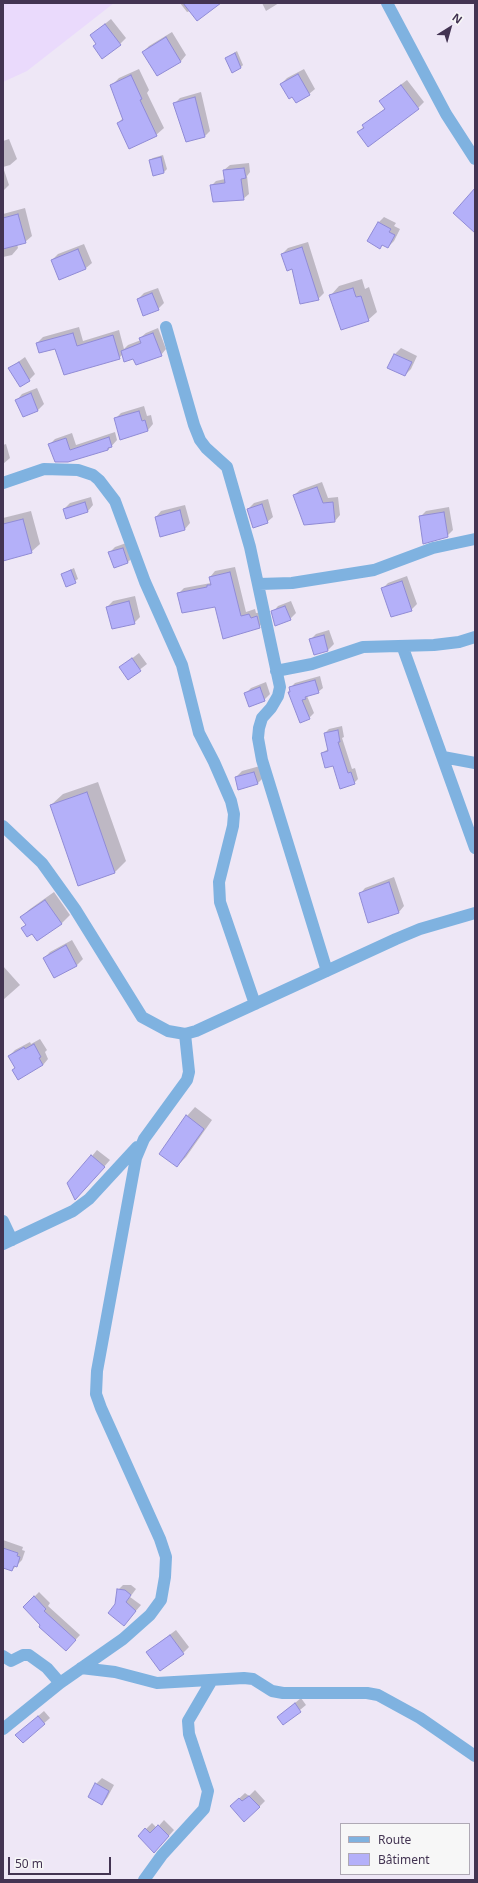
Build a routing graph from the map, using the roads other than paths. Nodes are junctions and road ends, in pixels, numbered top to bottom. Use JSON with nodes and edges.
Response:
{"nodes":[{"id":1,"x":387,"y":3,"type":"edge"},
{"id":2,"x":475,"y":159,"type":"edge"},
{"id":3,"x":166,"y":327,"type":"dead end"},
{"id":4,"x":3,"y":483,"type":"edge"},
{"id":5,"x":475,"y":539,"type":"edge"},
{"id":6,"x":258,"y":584,"type":"junction"},
{"id":7,"x":475,"y":637,"type":"edge"},
{"id":8,"x":404,"y":648,"type":"junction"},
{"id":9,"x":276,"y":671,"type":"junction"},
{"id":10,"x":443,"y":757,"type":"junction"},
{"id":11,"x":475,"y":762,"type":"edge"},
{"id":12,"x":3,"y":826,"type":"edge"},
{"id":13,"x":475,"y":848,"type":"edge"},
{"id":14,"x":475,"y":913,"type":"edge"},
{"id":15,"x":327,"y":971,"type":"junction"},
{"id":16,"x":255,"y":1004,"type":"junction"},
{"id":17,"x":185,"y":1034,"type":"junction"},
{"id":18,"x":144,"y":1139,"type":"junction"},
{"id":19,"x":3,"y":1220,"type":"edge"},
{"id":20,"x":8,"y":1242,"type":"edge"},
{"id":21,"x":3,"y":1656,"type":"edge"},
{"id":22,"x":81,"y":1668,"type":"junction"},
{"id":23,"x":212,"y":1680,"type":"junction"},
{"id":24,"x":60,"y":1683,"type":"junction"},
{"id":25,"x":3,"y":1729,"type":"edge"},
{"id":26,"x":475,"y":1756,"type":"edge"},
{"id":27,"x":144,"y":1880,"type":"edge"}],
"edges":[{"from":1,"to":2,"type":"street"},
{"from":3,"to":6,"type":"street"},
{"from":4,"to":16,"type":"street"},
{"from":5,"to":6,"type":"street"},
{"from":6,"to":9,"type":"street"},
{"from":7,"to":8,"type":"street"},
{"from":8,"to":9,"type":"street"},
{"from":8,"to":10,"type":"street"},
{"from":9,"to":15,"type":"street"},
{"from":10,"to":11,"type":"street"},
{"from":10,"to":13,"type":"street"},
{"from":12,"to":17,"type":"street"},
{"from":14,"to":15,"type":"street"},
{"from":15,"to":16,"type":"street"},
{"from":16,"to":17,"type":"street"},
{"from":17,"to":18,"type":"street"},
{"from":18,"to":20,"type":"street"},
{"from":18,"to":22,"type":"street"},
{"from":19,"to":20,"type":"street"},
{"from":21,"to":24,"type":"street"},
{"from":22,"to":23,"type":"street"},
{"from":22,"to":24,"type":"street"},
{"from":23,"to":26,"type":"street"},
{"from":23,"to":27,"type":"street"},
{"from":24,"to":25,"type":"street"}]}
